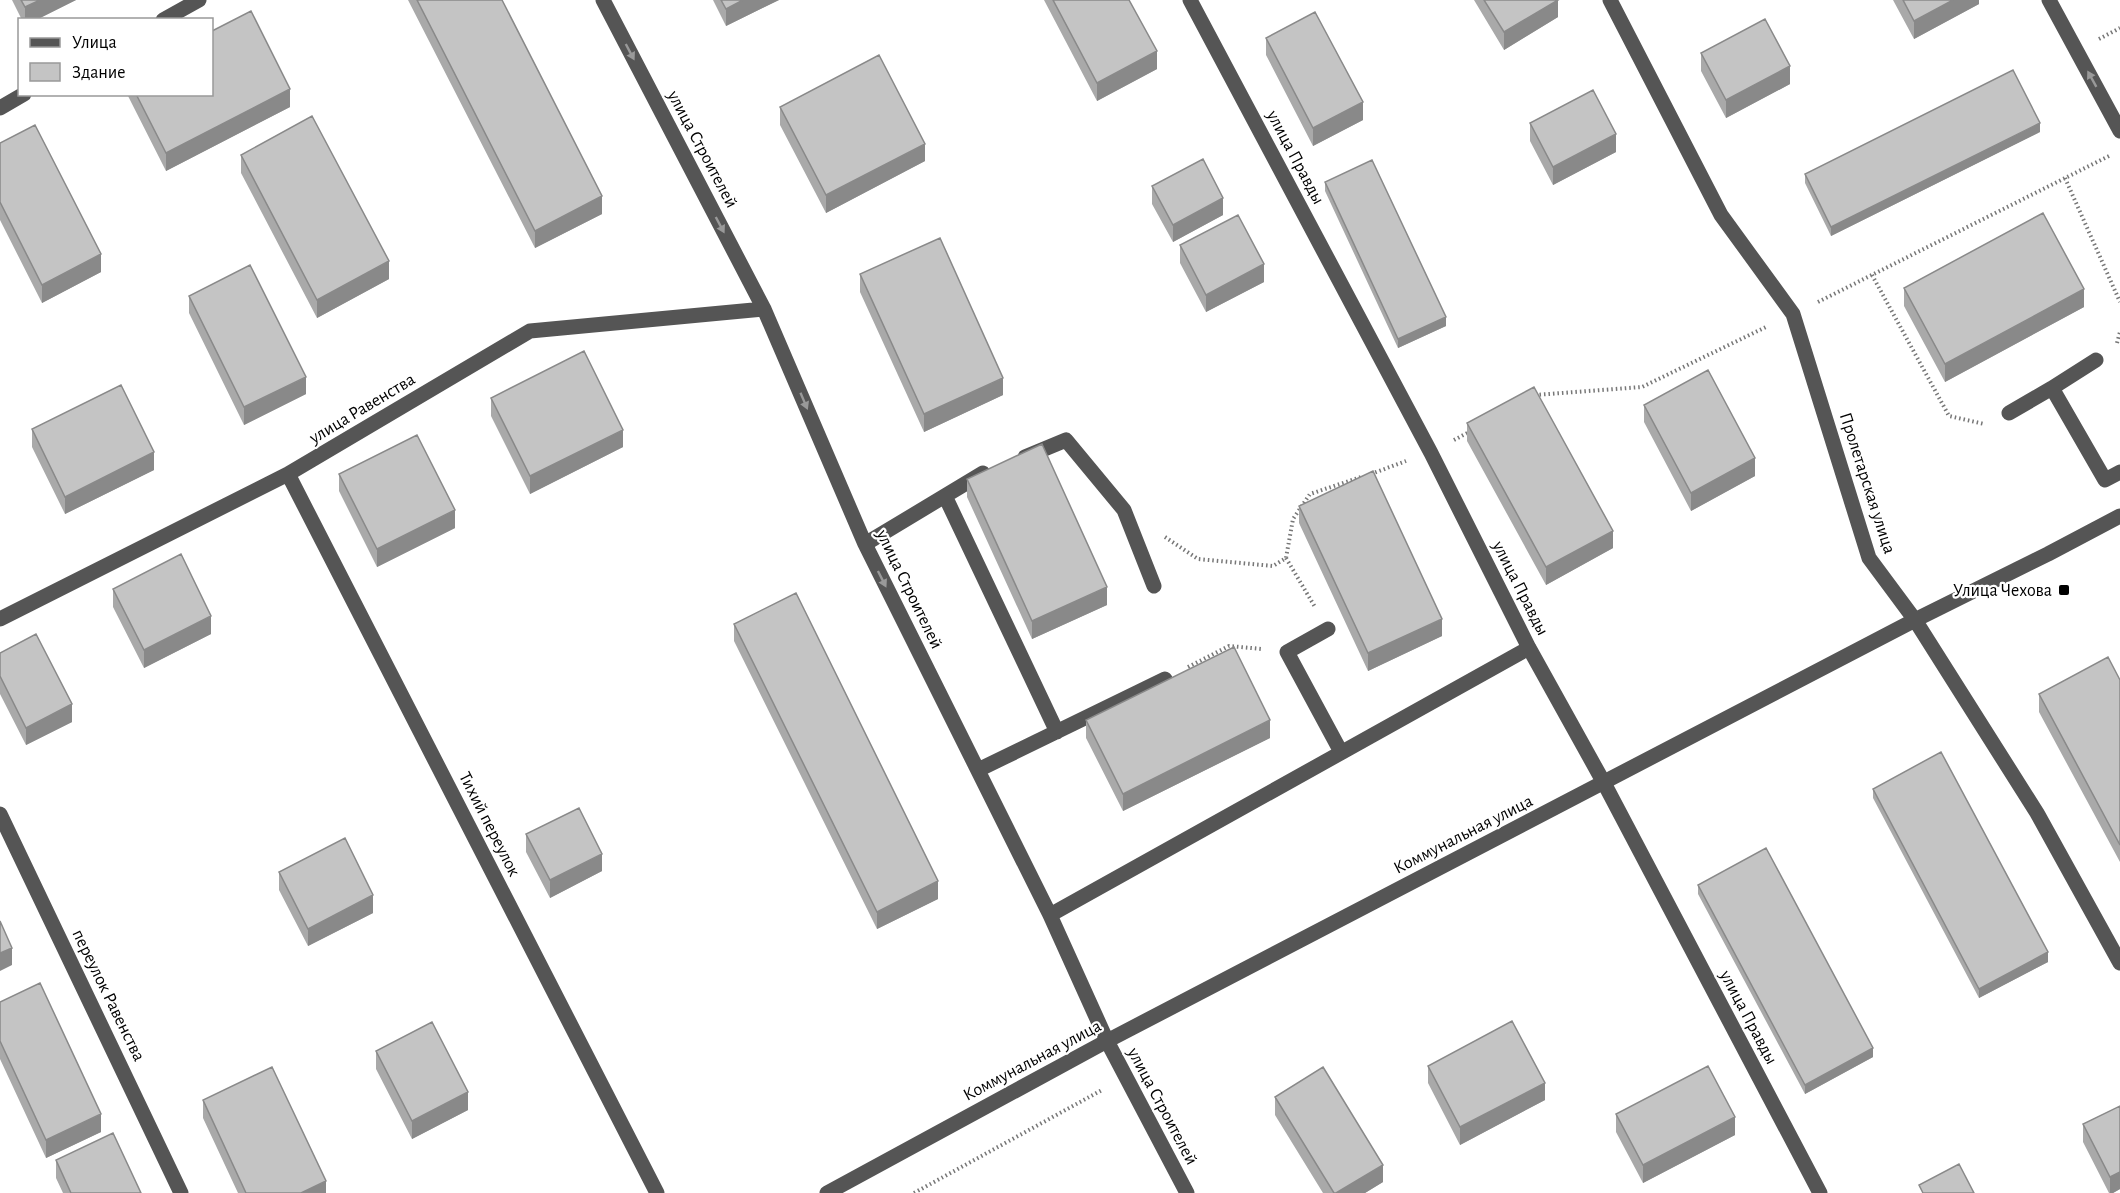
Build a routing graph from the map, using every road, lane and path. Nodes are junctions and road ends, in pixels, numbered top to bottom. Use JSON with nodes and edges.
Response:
{"nodes":[{"id":1,"x":199,"y":0,"type":"edge"},
{"id":2,"x":603,"y":0,"type":"edge"},
{"id":3,"x":1190,"y":0,"type":"edge"},
{"id":4,"x":1610,"y":0,"type":"edge"},
{"id":5,"x":2049,"y":0,"type":"edge"},
{"id":6,"x":167,"y":18,"type":"edge"},
{"id":7,"x":21,"y":96,"type":"edge"},
{"id":8,"x":0,"y":108,"type":"edge"},
{"id":9,"x":2120,"y":131,"type":"edge"},
{"id":10,"x":2111,"y":155,"type":"dead end"},
{"id":11,"x":2065,"y":178,"type":"junction"},
{"id":12,"x":1872,"y":275,"type":"junction"},
{"id":13,"x":2120,"y":302,"type":"edge"},
{"id":14,"x":764,"y":309,"type":"junction"},
{"id":15,"x":1793,"y":314,"type":"junction"},
{"id":16,"x":2096,"y":360,"type":"dead end"},
{"id":17,"x":2052,"y":388,"type":"junction"},
{"id":18,"x":1526,"y":400,"type":"edge"},
{"id":19,"x":2009,"y":413,"type":"joint"},
{"id":20,"x":1479,"y":426,"type":"edge"},
{"id":21,"x":1431,"y":453,"type":"junction"},
{"id":22,"x":2120,"y":472,"type":"edge"},
{"id":23,"x":288,"y":474,"type":"junction"},
{"id":24,"x":945,"y":496,"type":"junction"},
{"id":25,"x":1124,"y":510,"type":"junction"},
{"id":26,"x":2120,"y":516,"type":"edge"},
{"id":27,"x":865,"y":544,"type":"junction"},
{"id":28,"x":1286,"y":558,"type":"junction"},
{"id":29,"x":1154,"y":586,"type":"dead end"},
{"id":30,"x":0,"y":619,"type":"edge"},
{"id":31,"x":1914,"y":620,"type":"junction"},
{"id":32,"x":1328,"y":629,"type":"joint"},
{"id":33,"x":1529,"y":648,"type":"junction"},
{"id":34,"x":1287,"y":652,"type":"junction"},
{"id":35,"x":1165,"y":679,"type":"joint"},
{"id":36,"x":1057,"y":732,"type":"junction"},
{"id":37,"x":1341,"y":752,"type":"junction"},
{"id":38,"x":978,"y":770,"type":"junction"},
{"id":39,"x":1604,"y":783,"type":"junction"},
{"id":40,"x":0,"y":814,"type":"edge"},
{"id":41,"x":1050,"y":915,"type":"junction"},
{"id":42,"x":2120,"y":963,"type":"edge"},
{"id":43,"x":1107,"y":1041,"type":"junction"},
{"id":44,"x":1126,"y":1077,"type":"junction"},
{"id":45,"x":181,"y":1193,"type":"edge"},
{"id":46,"x":657,"y":1193,"type":"edge"},
{"id":47,"x":827,"y":1193,"type":"edge"},
{"id":48,"x":914,"y":1193,"type":"edge"},
{"id":49,"x":1187,"y":1193,"type":"edge"},
{"id":50,"x":1820,"y":1193,"type":"edge"}],
"edges":[{"from":1,"to":6,"type":"street"},
{"from":2,"to":14,"type":"street","name":"улица Строителей","one_way":true},
{"from":3,"to":21,"type":"street","name":"улица Правды"},
{"from":4,"to":15,"type":"street","name":"Пролетарская улица"},
{"from":9,"to":5,"type":"street","one_way":true},
{"from":7,"to":8,"type":"street"},
{"from":10,"to":11,"type":"path"},
{"from":11,"to":12,"type":"path"},
{"from":11,"to":13,"type":"path"},
{"from":12,"to":15,"type":"path"},
{"from":12,"to":19,"type":"path"},
{"from":14,"to":23,"type":"street","name":"улица Равенства"},
{"from":14,"to":27,"type":"street","name":"улица Строителей","one_way":true},
{"from":15,"to":18,"type":"path"},
{"from":15,"to":31,"type":"street","name":"Пролетарская улица"},
{"from":16,"to":17,"type":"street"},
{"from":17,"to":19,"type":"street"},
{"from":17,"to":22,"type":"street"},
{"from":20,"to":21,"type":"path"},
{"from":21,"to":28,"type":"path"},
{"from":21,"to":33,"type":"street","name":"улица Правды"},
{"from":23,"to":30,"type":"street","name":"улица Равенства"},
{"from":23,"to":46,"type":"street","name":"Тихий переулок"},
{"from":24,"to":25,"type":"street"},
{"from":24,"to":27,"type":"street"},
{"from":24,"to":36,"type":"street"},
{"from":25,"to":28,"type":"path"},
{"from":25,"to":29,"type":"street"},
{"from":26,"to":31,"type":"street","name":"Коммунальная улица"},
{"from":27,"to":38,"type":"street","name":"улица Строителей","one_way":true},
{"from":28,"to":32,"type":"path"},
{"from":31,"to":39,"type":"street","name":"Коммунальная улица"},
{"from":31,"to":42,"type":"street","name":"Пролетарская улица"},
{"from":32,"to":34,"type":"street"},
{"from":33,"to":37,"type":"street"},
{"from":33,"to":39,"type":"street","name":"улица Правды"},
{"from":34,"to":35,"type":"path"},
{"from":34,"to":37,"type":"street"},
{"from":35,"to":36,"type":"street"},
{"from":36,"to":38,"type":"street"},
{"from":37,"to":41,"type":"street"},
{"from":38,"to":41,"type":"street","name":"улица Строителей"},
{"from":39,"to":43,"type":"street","name":"Коммунальная улица"},
{"from":39,"to":50,"type":"street","name":"улица Правды"},
{"from":40,"to":45,"type":"street","name":"переулок Равенства"},
{"from":41,"to":43,"type":"street","name":"улица Строителей"},
{"from":43,"to":44,"type":"street","name":"улица Строителей"},
{"from":43,"to":47,"type":"street","name":"Коммунальная улица"},
{"from":44,"to":48,"type":"path"},
{"from":44,"to":49,"type":"street","name":"улица Строителей"}]}
